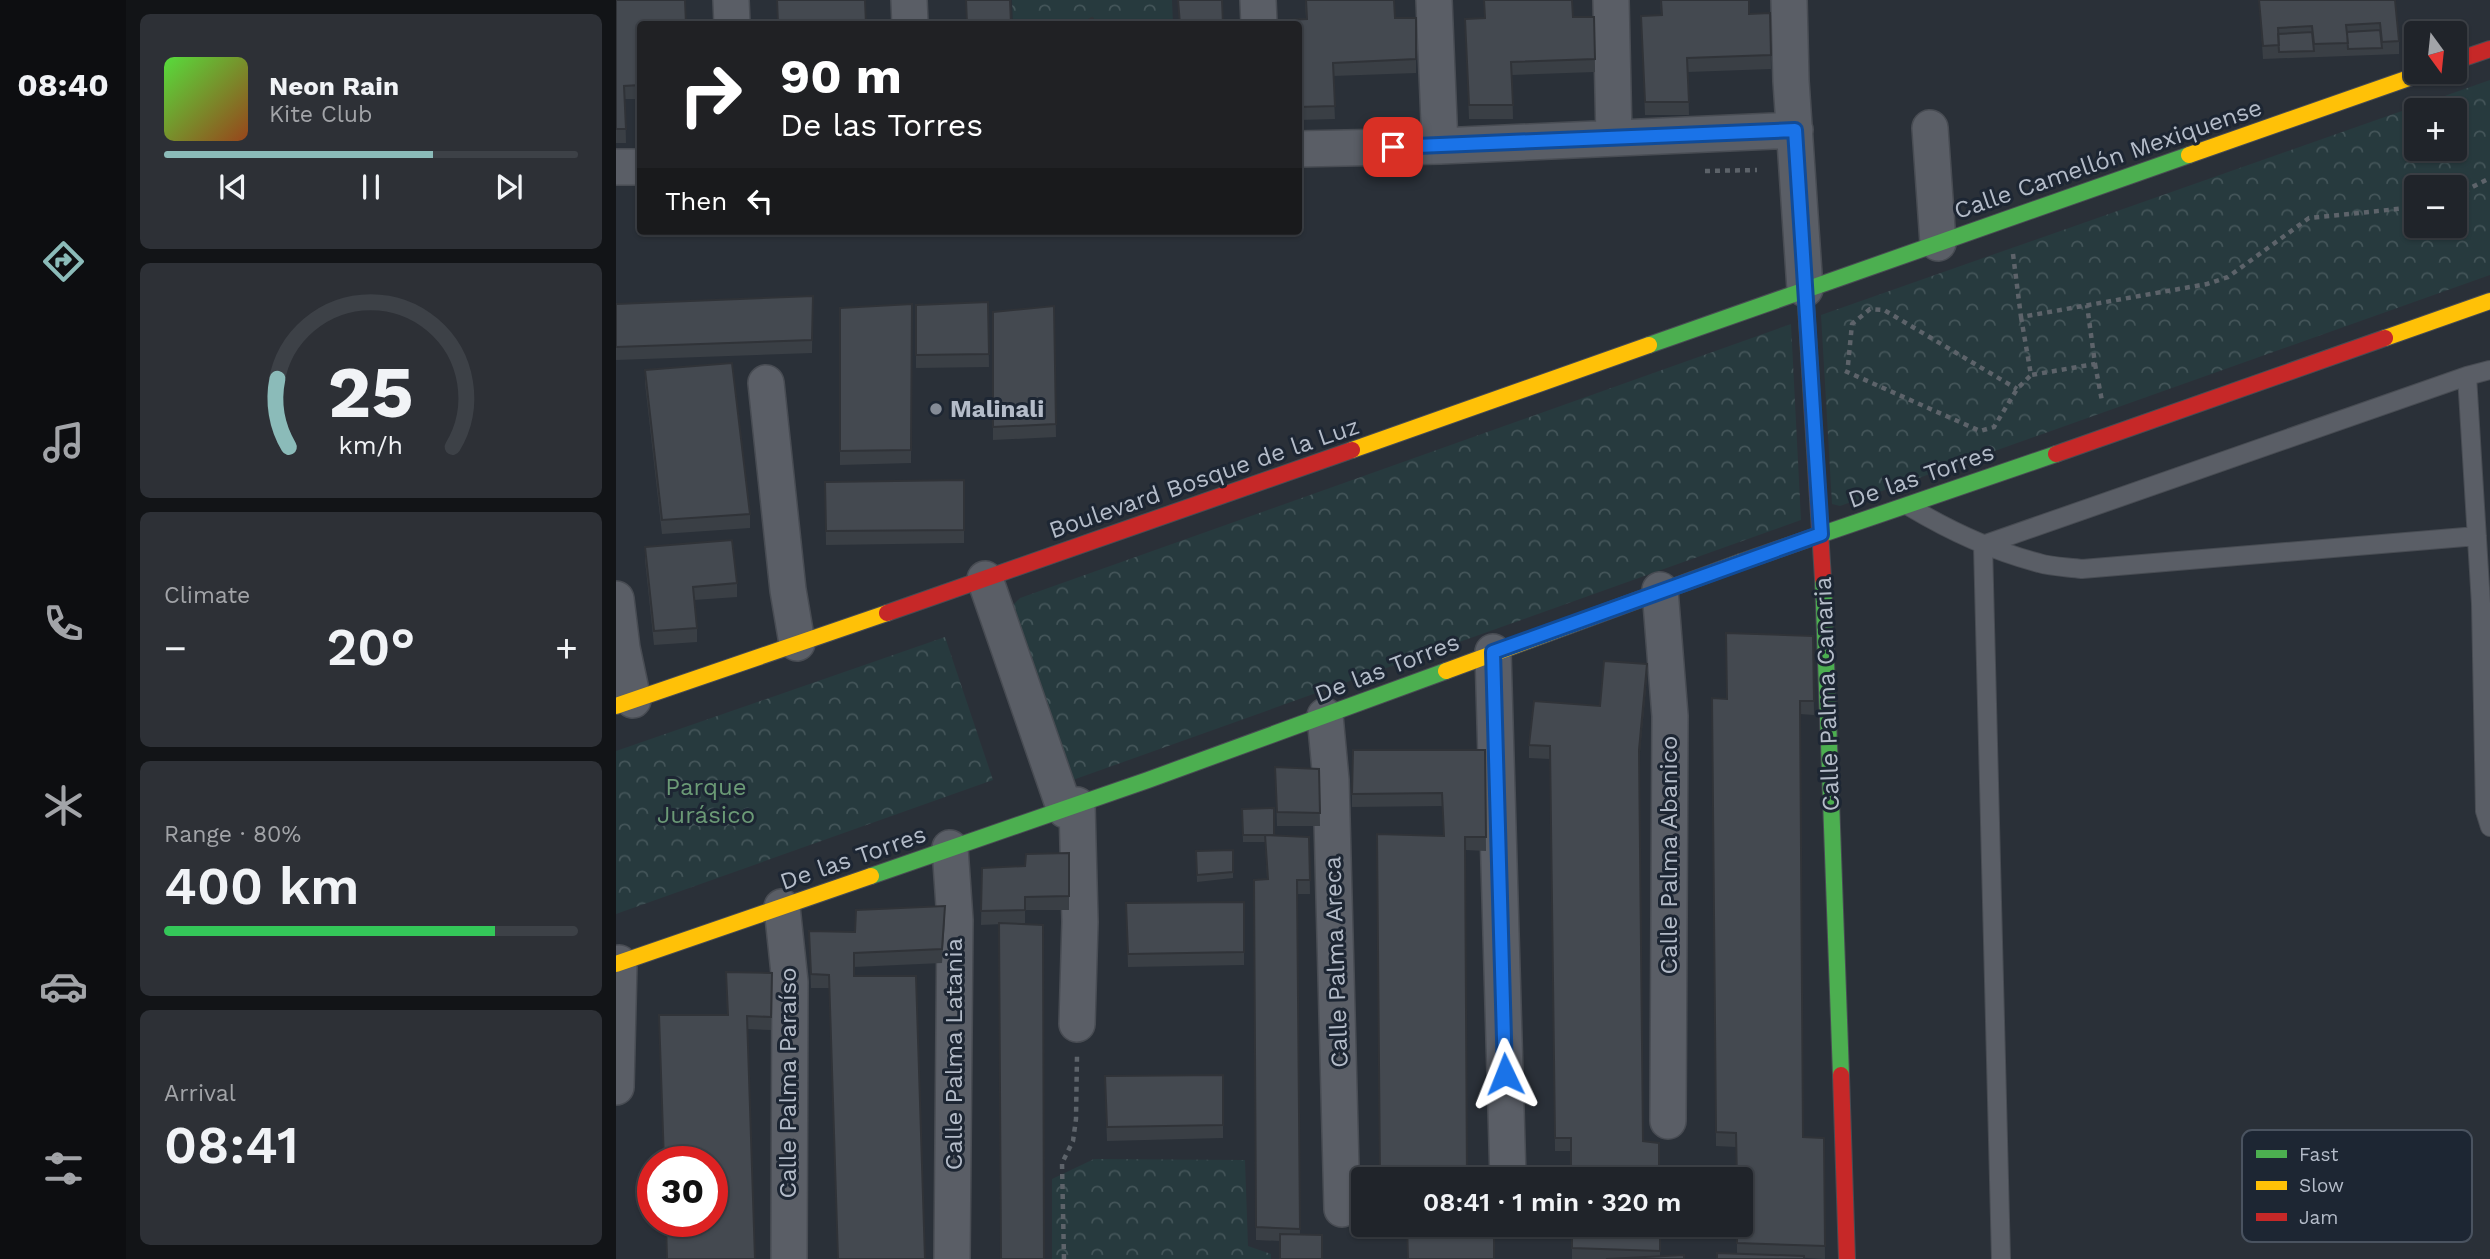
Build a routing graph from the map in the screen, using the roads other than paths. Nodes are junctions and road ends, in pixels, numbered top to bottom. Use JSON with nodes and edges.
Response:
{"nodes":[{"id":1,"x":731,"y":0,"type":"edge"},
{"id":2,"x":909,"y":0,"type":"edge"},
{"id":3,"x":1258,"y":0,"type":"edge"},
{"id":4,"x":1434,"y":0,"type":"edge"},
{"id":5,"x":1611,"y":0,"type":"edge"},
{"id":6,"x":1789,"y":0,"type":"edge"},
{"id":7,"x":732,"y":21,"type":"edge"},
{"id":8,"x":910,"y":21,"type":"edge"},
{"id":9,"x":1259,"y":21,"type":"edge"},
{"id":10,"x":2490,"y":49,"type":"edge"},
{"id":11,"x":2468,"y":57,"type":"edge"},
{"id":12,"x":2404,"y":80,"type":"edge"},
{"id":13,"x":1930,"y":128,"type":"dead end"},
{"id":14,"x":1795,"y":130,"type":"junction"},
{"id":15,"x":1614,"y":138,"type":"junction"},
{"id":16,"x":1440,"y":146,"type":"junction"},
{"id":17,"x":1302,"y":149,"type":"edge"},
{"id":18,"x":616,"y":167,"type":"edge"},
{"id":19,"x":637,"y":167,"type":"edge"},
{"id":20,"x":1938,"y":243,"type":"junction"},
{"id":21,"x":1805,"y":289,"type":"junction"},
{"id":22,"x":2490,"y":301,"type":"edge"},
{"id":23,"x":2490,"y":370,"type":"edge"},
{"id":24,"x":2468,"y":376,"type":"junction"},
{"id":25,"x":766,"y":383,"type":"dead end"},
{"id":26,"x":1908,"y":506,"type":"junction"},
{"id":27,"x":1821,"y":534,"type":"junction"},
{"id":28,"x":2477,"y":536,"type":"junction"},
{"id":29,"x":1983,"y":545,"type":"junction"},
{"id":30,"x":985,"y":579,"type":"junction"},
{"id":31,"x":1660,"y":590,"type":"junction"},
{"id":32,"x":616,"y":599,"type":"edge"},
{"id":33,"x":797,"y":643,"type":"junction"},
{"id":34,"x":1493,"y":652,"type":"junction"},
{"id":35,"x":624,"y":703,"type":"edge"},
{"id":36,"x":1325,"y":716,"type":"junction"},
{"id":37,"x":1071,"y":808,"type":"junction"},
{"id":38,"x":2490,"y":827,"type":"edge"},
{"id":39,"x":950,"y":848,"type":"junction"},
{"id":40,"x":782,"y":907,"type":"junction"},
{"id":41,"x":617,"y":964,"type":"edge"},
{"id":42,"x":1077,"y":1024,"type":"road end"},
{"id":43,"x":616,"y":1087,"type":"edge"},
{"id":44,"x":1668,"y":1121,"type":"dead end"},
{"id":45,"x":1507,"y":1167,"type":"edge"},
{"id":46,"x":1342,"y":1209,"type":"dead end"},
{"id":47,"x":789,"y":1259,"type":"edge"},
{"id":48,"x":953,"y":1259,"type":"edge"},
{"id":49,"x":1847,"y":1259,"type":"edge"},
{"id":50,"x":2001,"y":1259,"type":"edge"}],
"edges":[{"from":1,"to":7,"type":"street"},
{"from":2,"to":8,"type":"street"},
{"from":3,"to":9,"type":"street"},
{"from":4,"to":16,"type":"street"},
{"from":5,"to":15,"type":"street"},
{"from":6,"to":14,"type":"street","name":"Calle Palma Canaria"},
{"from":10,"to":11,"type":"main road"},
{"from":12,"to":20,"type":"main road","name":"Calle Camellón Mexiquense"},
{"from":13,"to":20,"type":"street"},
{"from":14,"to":15,"type":"street"},
{"from":14,"to":21,"type":"street","name":"Calle Palma Canaria"},
{"from":15,"to":16,"type":"street"},
{"from":16,"to":17,"type":"street"},
{"from":18,"to":19,"type":"street"},
{"from":20,"to":21,"type":"main road","name":"Calle Camellón Mexiquense"},
{"from":21,"to":27,"type":"main road","name":"Calle Palma Canaria"},
{"from":21,"to":30,"type":"main road","name":"Boulevard Bosque de la Luz"},
{"from":22,"to":26,"type":"main road","name":"De las Torres"},
{"from":23,"to":24,"type":"lane"},
{"from":24,"to":28,"type":"lane"},
{"from":24,"to":29,"type":"lane"},
{"from":25,"to":33,"type":"street"},
{"from":26,"to":27,"type":"main road","name":"De las Torres"},
{"from":26,"to":29,"type":"lane"},
{"from":27,"to":31,"type":"main road","name":"De las Torres"},
{"from":27,"to":49,"type":"main road","name":"Calle Palma Canaria"},
{"from":28,"to":29,"type":"lane"},
{"from":28,"to":38,"type":"lane"},
{"from":29,"to":50,"type":"lane"},
{"from":30,"to":33,"type":"main road","name":"Boulevard Bosque de la Luz"},
{"from":30,"to":37,"type":"street"},
{"from":31,"to":34,"type":"main road","name":"De las Torres"},
{"from":31,"to":44,"type":"street","name":"Calle Palma Abanico"},
{"from":32,"to":35,"type":"street"},
{"from":33,"to":35,"type":"main road","name":"Boulevard Bosque de la Luz"},
{"from":34,"to":36,"type":"main road","name":"De las Torres"},
{"from":34,"to":45,"type":"street"},
{"from":36,"to":37,"type":"main road","name":"De las Torres"},
{"from":36,"to":46,"type":"street","name":"Calle Palma Areca"},
{"from":37,"to":39,"type":"main road","name":"De las Torres"},
{"from":37,"to":42,"type":"street"},
{"from":39,"to":40,"type":"main road","name":"De las Torres"},
{"from":39,"to":48,"type":"street","name":"Calle Palma Latania"},
{"from":40,"to":41,"type":"main road","name":"De las Torres"},
{"from":40,"to":47,"type":"street","name":"Calle Palma Paraíso"},
{"from":41,"to":43,"type":"street"}]}
